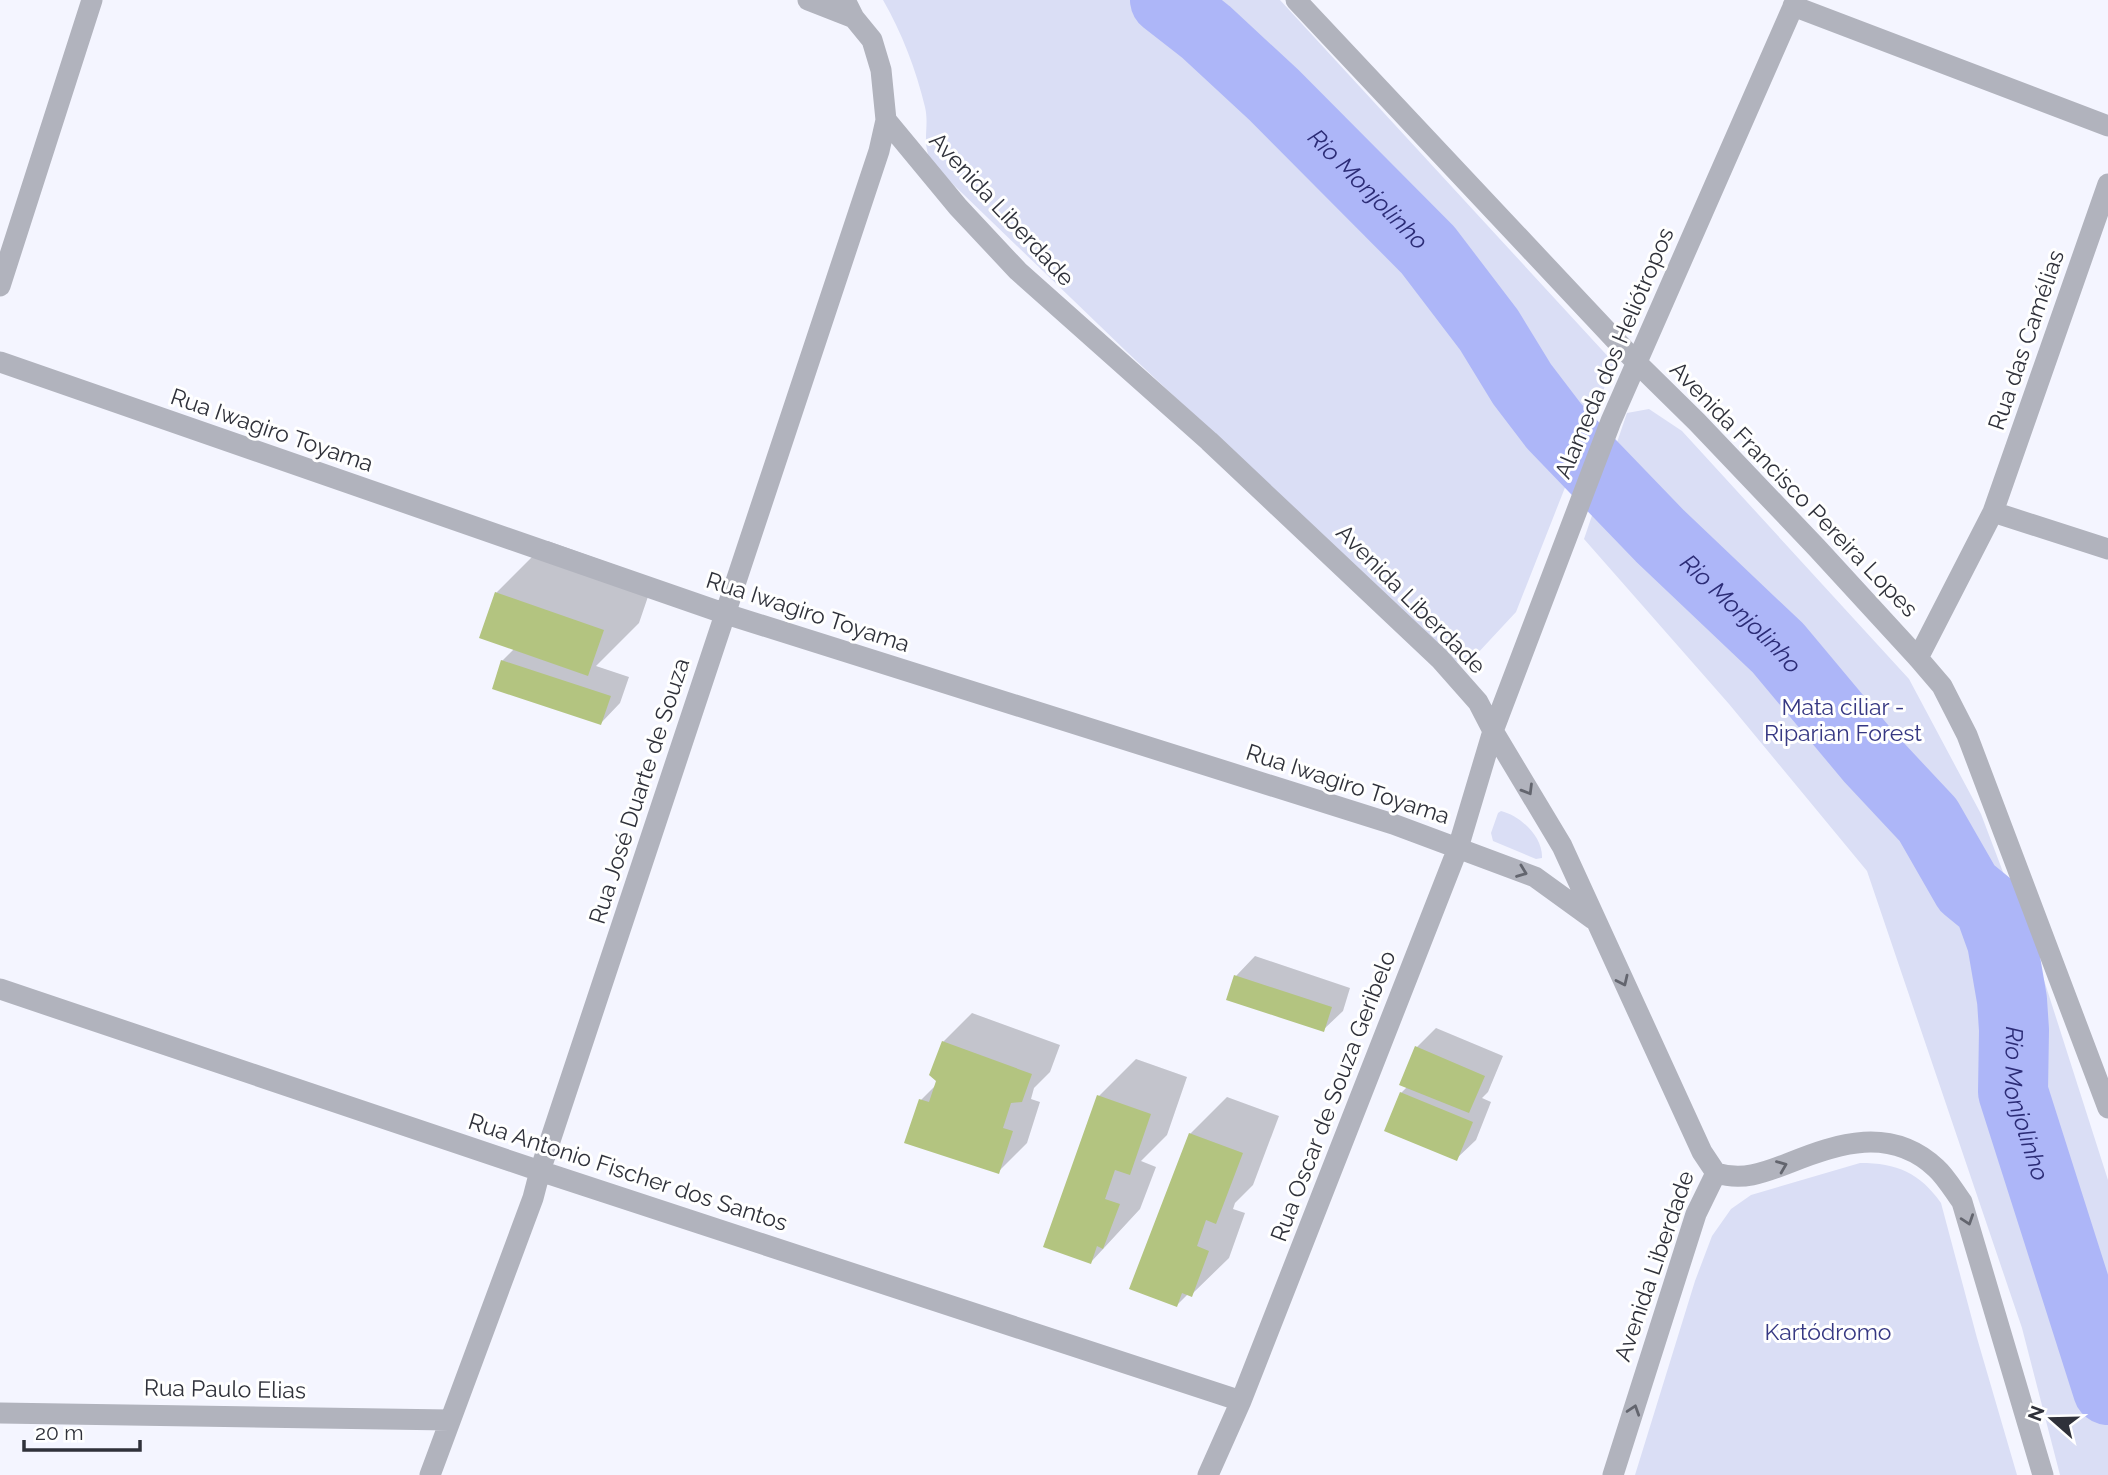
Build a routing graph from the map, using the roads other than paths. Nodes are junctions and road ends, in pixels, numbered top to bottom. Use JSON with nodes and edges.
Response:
{"nodes":[{"id":1,"x":92,"y":0,"type":"edge"},
{"id":2,"x":808,"y":0,"type":"edge"},
{"id":3,"x":1296,"y":0,"type":"edge"},
{"id":4,"x":1794,"y":3,"type":"edge"},
{"id":5,"x":849,"y":9,"type":"edge"},
{"id":6,"x":886,"y":120,"type":"junction"},
{"id":7,"x":2108,"y":126,"type":"edge"},
{"id":8,"x":2108,"y":184,"type":"edge"},
{"id":9,"x":0,"y":285,"type":"edge"},
{"id":10,"x":0,"y":362,"type":"edge"},
{"id":11,"x":1637,"y":363,"type":"junction"},
{"id":12,"x":1993,"y":512,"type":"junction"},
{"id":13,"x":2108,"y":549,"type":"edge"},
{"id":14,"x":726,"y":614,"type":"junction"},
{"id":15,"x":1918,"y":658,"type":"junction"},
{"id":16,"x":1493,"y":731,"type":"junction"},
{"id":17,"x":1458,"y":848,"type":"junction"},
{"id":18,"x":1594,"y":919,"type":"junction"},
{"id":19,"x":0,"y":989,"type":"edge"},
{"id":20,"x":2108,"y":1108,"type":"edge"},
{"id":21,"x":540,"y":1171,"type":"junction"},
{"id":22,"x":1716,"y":1173,"type":"junction"},
{"id":23,"x":1241,"y":1401,"type":"junction"},
{"id":24,"x":0,"y":1412,"type":"edge"},
{"id":25,"x":449,"y":1420,"type":"junction"},
{"id":26,"x":430,"y":1475,"type":"edge"},
{"id":27,"x":1208,"y":1475,"type":"edge"},
{"id":28,"x":1613,"y":1475,"type":"edge"},
{"id":29,"x":2043,"y":1475,"type":"edge"}],
"edges":[{"from":1,"to":9,"type":"street"},
{"from":2,"to":5,"type":"street"},
{"from":3,"to":11,"type":"street","name":"Avenida Francisco Pereira Lopes"},
{"from":4,"to":7,"type":"street"},
{"from":4,"to":11,"type":"street","name":"Alameda dos Heliótropos"},
{"from":5,"to":6,"type":"street"},
{"from":6,"to":14,"type":"street","name":"Rua José Duarte de Souza"},
{"from":6,"to":16,"type":"street","name":"Avenida Liberdade"},
{"from":8,"to":12,"type":"street","name":"Rua das Camélias"},
{"from":10,"to":14,"type":"street","name":"Rua Iwagiro Toyama"},
{"from":11,"to":15,"type":"street","name":"Avenida Francisco Pereira Lopes"},
{"from":11,"to":16,"type":"street","name":"Alameda dos Heliótropos"},
{"from":12,"to":13,"type":"street"},
{"from":12,"to":15,"type":"street","name":"Rua das Camélias"},
{"from":14,"to":17,"type":"street","name":"Rua Iwagiro Toyama"},
{"from":14,"to":21,"type":"street","name":"Rua José Duarte de Souza"},
{"from":15,"to":20,"type":"street","name":"Avenida Francisco Pereira Lopes"},
{"from":16,"to":17,"type":"street","name":"Rua Oscar de Souza Geribelo"},
{"from":16,"to":18,"type":"street","name":"Avenida Liberdade","one_way":true},
{"from":17,"to":18,"type":"street","name":"Rua Iwagiro Toyama","one_way":true},
{"from":17,"to":23,"type":"street","name":"Rua Oscar de Souza Geribelo"},
{"from":18,"to":22,"type":"street","name":"Avenida Liberdade","one_way":true},
{"from":19,"to":21,"type":"street","name":"Rua Antonio Fischer dos Santos"},
{"from":21,"to":23,"type":"street","name":"Rua Antonio Fischer dos Santos"},
{"from":21,"to":25,"type":"street","name":"Rua José Duarte de Souza"},
{"from":28,"to":22,"type":"street","name":"Avenida Liberdade","one_way":true},
{"from":22,"to":29,"type":"street","one_way":true},
{"from":23,"to":27,"type":"street","name":"Rua Oscar de Souza Geribelo"},
{"from":24,"to":25,"type":"street","name":"Rua Paulo Elias"},
{"from":25,"to":26,"type":"street","name":"Rua José Duarte de Souza"}]}
